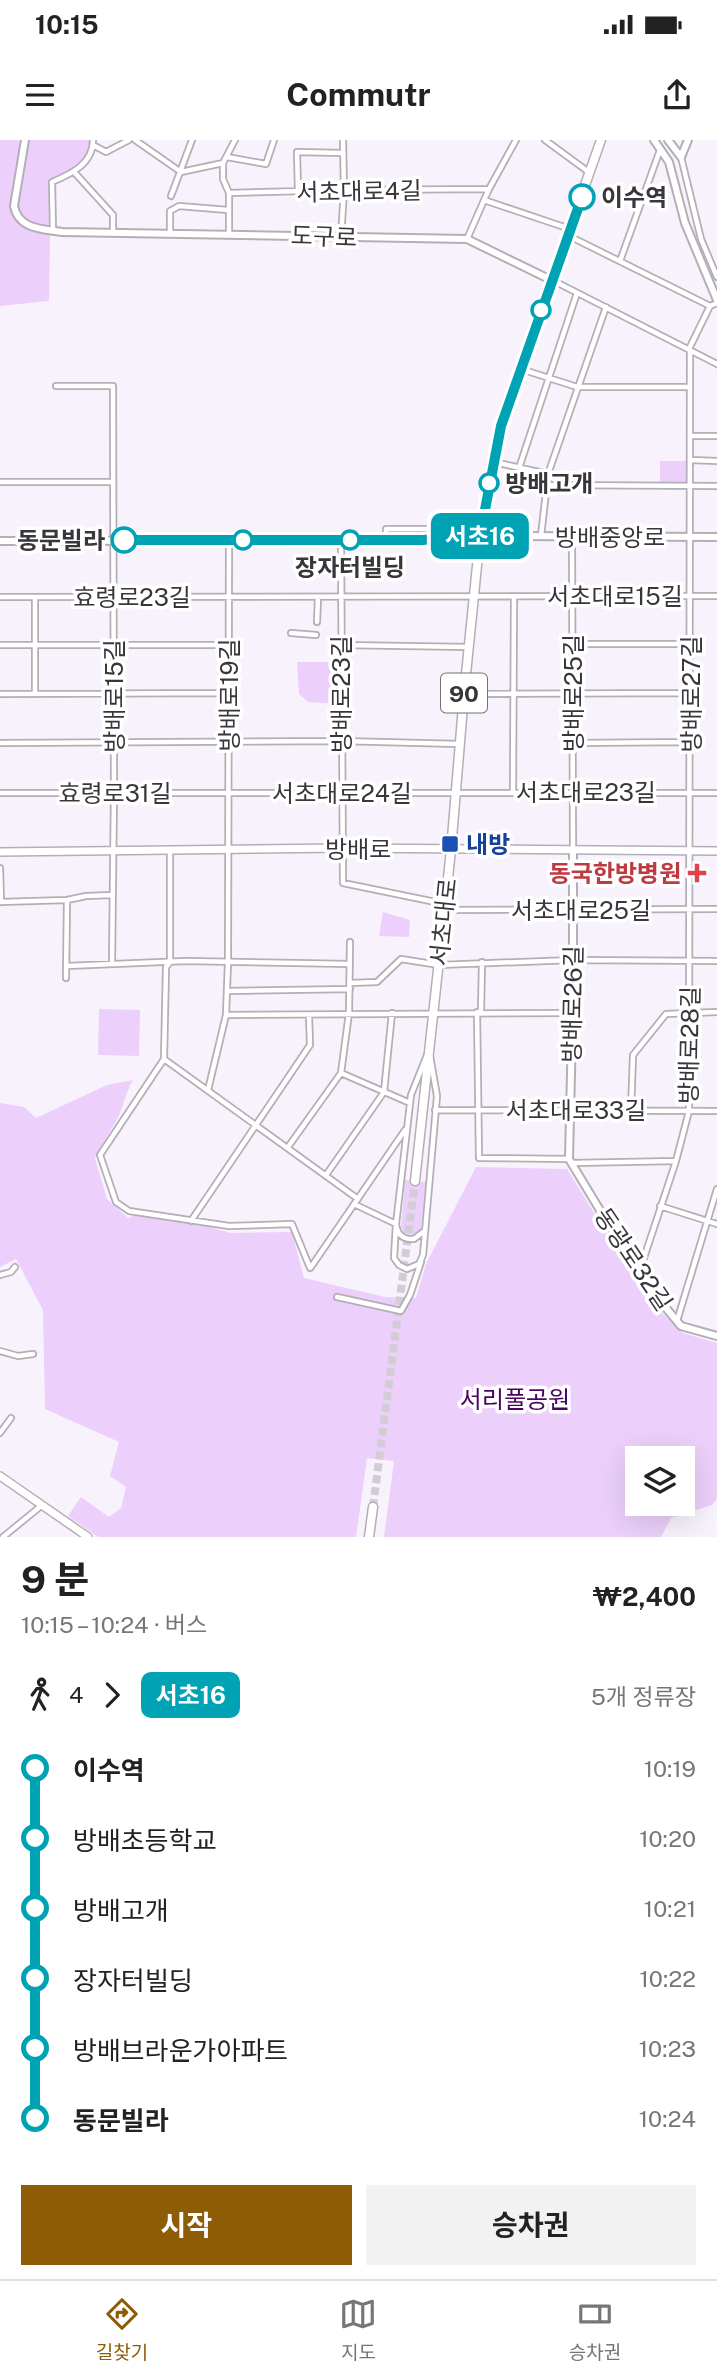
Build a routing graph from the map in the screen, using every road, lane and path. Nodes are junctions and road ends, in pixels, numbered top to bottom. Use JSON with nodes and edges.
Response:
{"nodes":[{"id":1,"x":25,"y":140,"type":"edge"},
{"id":2,"x":129,"y":140,"type":"edge"},
{"id":3,"x":135,"y":140,"type":"edge"},
{"id":4,"x":192,"y":140,"type":"edge"},
{"id":5,"x":235,"y":140,"type":"edge"},
{"id":6,"x":274,"y":140,"type":"edge"},
{"id":7,"x":343,"y":140,"type":"edge"},
{"id":8,"x":516,"y":140,"type":"edge"},
{"id":9,"x":545,"y":140,"type":"edge"},
{"id":10,"x":601,"y":140,"type":"edge"},
{"id":11,"x":654,"y":140,"type":"edge"},
{"id":12,"x":668,"y":140,"type":"edge"},
{"id":13,"x":688,"y":140,"type":"edge"},
{"id":14,"x":93,"y":142,"type":"edge"},
{"id":15,"x":660,"y":149,"type":"junction"},
{"id":16,"x":343,"y":152,"type":"junction"},
{"id":17,"x":227,"y":157,"type":"junction"},
{"id":18,"x":681,"y":157,"type":"junction"},
{"id":19,"x":223,"y":163,"type":"junction"},
{"id":20,"x":75,"y":173,"type":"junction"},
{"id":21,"x":181,"y":173,"type":"junction"},
{"id":22,"x":590,"y":173,"type":"junction"},
{"id":23,"x":489,"y":189,"type":"junction"},
{"id":24,"x":344,"y":190,"type":"junction"},
{"id":25,"x":298,"y":191,"type":"junction"},
{"id":26,"x":229,"y":193,"type":"junction"},
{"id":27,"x":171,"y":197,"type":"dead end"},
{"id":28,"x":485,"y":200,"type":"junction"},
{"id":29,"x":228,"y":210,"type":"junction"},
{"id":30,"x":53,"y":230,"type":"junction"},
{"id":31,"x":570,"y":232,"type":"junction"},
{"id":32,"x":113,"y":233,"type":"junction"},
{"id":33,"x":170,"y":233,"type":"junction"},
{"id":34,"x":229,"y":233,"type":"junction"},
{"id":35,"x":341,"y":237,"type":"junction"},
{"id":36,"x":467,"y":239,"type":"junction"},
{"id":37,"x":620,"y":261,"type":"junction"},
{"id":38,"x":717,"y":277,"type":"edge"},
{"id":39,"x":551,"y":280,"type":"junction"},
{"id":40,"x":577,"y":293,"type":"junction"},
{"id":41,"x":717,"y":301,"type":"edge"},
{"id":42,"x":710,"y":306,"type":"junction"},
{"id":43,"x":606,"y":307,"type":"junction"},
{"id":44,"x":689,"y":349,"type":"junction"},
{"id":45,"x":717,"y":364,"type":"edge"},
{"id":46,"x":521,"y":369,"type":"junction"},
{"id":47,"x":548,"y":377,"type":"junction"},
{"id":48,"x":56,"y":386,"type":"dead end"},
{"id":49,"x":577,"y":387,"type":"junction"},
{"id":50,"x":690,"y":387,"type":"junction"},
{"id":51,"x":691,"y":436,"type":"junction"},
{"id":52,"x":717,"y":436,"type":"edge"},
{"id":53,"x":691,"y":460,"type":"junction"},
{"id":54,"x":493,"y":461,"type":"junction"},
{"id":55,"x":717,"y":461,"type":"edge"},
{"id":56,"x":519,"y":468,"type":"junction"},
{"id":57,"x":548,"y":474,"type":"junction"},
{"id":58,"x":0,"y":482,"type":"edge"},
{"id":59,"x":113,"y":482,"type":"junction"},
{"id":60,"x":547,"y":485,"type":"junction"},
{"id":61,"x":691,"y":486,"type":"junction"},
{"id":62,"x":717,"y":486,"type":"edge"},
{"id":63,"x":451,"y":529,"type":"dead end"},
{"id":64,"x":480,"y":536,"type":"junction"},
{"id":65,"x":541,"y":536,"type":"junction"},
{"id":66,"x":572,"y":537,"type":"junction"},
{"id":67,"x":691,"y":537,"type":"junction"},
{"id":68,"x":717,"y":537,"type":"edge"},
{"id":69,"x":229,"y":540,"type":"junction"},
{"id":70,"x":341,"y":540,"type":"junction"},
{"id":71,"x":386,"y":540,"type":"junction"},
{"id":72,"x":0,"y":541,"type":"edge"},
{"id":73,"x":114,"y":541,"type":"junction"},
{"id":74,"x":514,"y":596,"type":"junction"},
{"id":75,"x":572,"y":596,"type":"junction"},
{"id":76,"x":691,"y":596,"type":"junction"},
{"id":77,"x":717,"y":596,"type":"edge"},
{"id":78,"x":0,"y":597,"type":"edge"},
{"id":79,"x":35,"y":597,"type":"junction"},
{"id":80,"x":114,"y":597,"type":"junction"},
{"id":81,"x":229,"y":597,"type":"junction"},
{"id":82,"x":318,"y":597,"type":"junction"},
{"id":83,"x":341,"y":597,"type":"junction"},
{"id":84,"x":474,"y":597,"type":"junction"},
{"id":85,"x":317,"y":622,"type":"dead end"},
{"id":86,"x":291,"y":634,"type":"dead end"},
{"id":87,"x":316,"y":635,"type":"dead end"},
{"id":88,"x":572,"y":644,"type":"junction"},
{"id":89,"x":691,"y":644,"type":"junction"},
{"id":90,"x":0,"y":645,"type":"edge"},
{"id":91,"x":36,"y":645,"type":"junction"},
{"id":92,"x":114,"y":645,"type":"junction"},
{"id":93,"x":229,"y":645,"type":"junction"},
{"id":94,"x":341,"y":645,"type":"junction"},
{"id":95,"x":469,"y":647,"type":"junction"},
{"id":96,"x":114,"y":693,"type":"junction"},
{"id":97,"x":228,"y":693,"type":"junction"},
{"id":98,"x":691,"y":693,"type":"junction"},
{"id":99,"x":0,"y":694,"type":"edge"},
{"id":100,"x":35,"y":694,"type":"junction"},
{"id":101,"x":464,"y":694,"type":"junction"},
{"id":102,"x":513,"y":694,"type":"junction"},
{"id":103,"x":573,"y":694,"type":"junction"},
{"id":104,"x":341,"y":741,"type":"junction"},
{"id":105,"x":114,"y":742,"type":"junction"},
{"id":106,"x":229,"y":742,"type":"junction"},
{"id":107,"x":691,"y":742,"type":"junction"},
{"id":108,"x":0,"y":743,"type":"edge"},
{"id":109,"x":573,"y":743,"type":"junction"},
{"id":110,"x":460,"y":744,"type":"junction"},
{"id":111,"x":513,"y":792,"type":"junction"},
{"id":112,"x":573,"y":792,"type":"junction"},
{"id":113,"x":0,"y":793,"type":"edge"},
{"id":114,"x":114,"y":793,"type":"junction"},
{"id":115,"x":229,"y":793,"type":"junction"},
{"id":116,"x":341,"y":793,"type":"junction"},
{"id":117,"x":456,"y":793,"type":"junction"},
{"id":118,"x":691,"y":793,"type":"junction"},
{"id":119,"x":717,"y":793,"type":"edge"},
{"id":120,"x":341,"y":848,"type":"junction"},
{"id":121,"x":229,"y":849,"type":"junction"},
{"id":122,"x":573,"y":849,"type":"junction"},
{"id":123,"x":170,"y":850,"type":"junction"},
{"id":124,"x":451,"y":850,"type":"junction"},
{"id":125,"x":113,"y":851,"type":"junction"},
{"id":126,"x":691,"y":851,"type":"junction"},
{"id":127,"x":717,"y":851,"type":"edge"},
{"id":128,"x":0,"y":852,"type":"edge"},
{"id":129,"x":0,"y":868,"type":"edge"},
{"id":130,"x":112,"y":895,"type":"junction"},
{"id":131,"x":66,"y":900,"type":"junction"},
{"id":132,"x":1,"y":901,"type":"edge"},
{"id":133,"x":445,"y":907,"type":"junction"},
{"id":134,"x":691,"y":909,"type":"junction"},
{"id":135,"x":717,"y":909,"type":"edge"},
{"id":136,"x":573,"y":910,"type":"junction"},
{"id":137,"x":351,"y":942,"type":"dead end"},
{"id":138,"x":573,"y":960,"type":"junction"},
{"id":139,"x":690,"y":961,"type":"junction"},
{"id":140,"x":717,"y":961,"type":"edge"},
{"id":141,"x":170,"y":962,"type":"junction"},
{"id":142,"x":228,"y":962,"type":"junction"},
{"id":143,"x":482,"y":962,"type":"junction"},
{"id":144,"x":113,"y":963,"type":"junction"},
{"id":145,"x":350,"y":964,"type":"junction"},
{"id":146,"x":66,"y":965,"type":"junction"},
{"id":147,"x":439,"y":965,"type":"junction"},
{"id":148,"x":66,"y":978,"type":"dead end"},
{"id":149,"x":350,"y":986,"type":"junction"},
{"id":150,"x":227,"y":990,"type":"junction"},
{"id":151,"x":479,"y":1012,"type":"junction"},
{"id":152,"x":690,"y":1012,"type":"junction"},
{"id":153,"x":717,"y":1012,"type":"edge"},
{"id":154,"x":349,"y":1013,"type":"junction"},
{"id":155,"x":392,"y":1013,"type":"junction"},
{"id":156,"x":434,"y":1013,"type":"junction"},
{"id":157,"x":573,"y":1013,"type":"junction"},
{"id":158,"x":226,"y":1015,"type":"junction"},
{"id":159,"x":310,"y":1016,"type":"junction"},
{"id":160,"x":429,"y":1050,"type":"junction"},
{"id":161,"x":164,"y":1059,"type":"junction"},
{"id":162,"x":341,"y":1073,"type":"junction"},
{"id":163,"x":208,"y":1090,"type":"junction"},
{"id":164,"x":384,"y":1092,"type":"junction"},
{"id":165,"x":410,"y":1103,"type":"junction"},
{"id":166,"x":478,"y":1109,"type":"junction"},
{"id":167,"x":435,"y":1110,"type":"junction"},
{"id":168,"x":570,"y":1110,"type":"junction"},
{"id":169,"x":631,"y":1110,"type":"junction"},
{"id":170,"x":689,"y":1111,"type":"junction"},
{"id":171,"x":717,"y":1111,"type":"edge"},
{"id":172,"x":257,"y":1124,"type":"junction"},
{"id":173,"x":406,"y":1128,"type":"junction"},
{"id":174,"x":288,"y":1147,"type":"junction"},
{"id":175,"x":570,"y":1161,"type":"junction"},
{"id":176,"x":676,"y":1161,"type":"junction"},
{"id":177,"x":326,"y":1175,"type":"junction"},
{"id":178,"x":415,"y":1181,"type":"tunnel mouth"},
{"id":179,"x":717,"y":1189,"type":"edge"},
{"id":180,"x":358,"y":1199,"type":"junction"},
{"id":181,"x":354,"y":1204,"type":"junction"},
{"id":182,"x":660,"y":1206,"type":"junction"},
{"id":183,"x":191,"y":1221,"type":"junction"},
{"id":184,"x":708,"y":1221,"type":"junction"},
{"id":185,"x":396,"y":1224,"type":"junction"},
{"id":186,"x":717,"y":1224,"type":"edge"},
{"id":187,"x":425,"y":1226,"type":"junction"},
{"id":188,"x":422,"y":1260,"type":"junction"},
{"id":189,"x":15,"y":1267,"type":"dead end"},
{"id":190,"x":639,"y":1273,"type":"junction"},
{"id":191,"x":0,"y":1275,"type":"edge"},
{"id":192,"x":337,"y":1297,"type":"dead end"},
{"id":193,"x":677,"y":1321,"type":"junction"},
{"id":194,"x":717,"y":1336,"type":"edge"},
{"id":195,"x":0,"y":1351,"type":"edge"},
{"id":196,"x":33,"y":1354,"type":"dead end"},
{"id":197,"x":11,"y":1418,"type":"dead end"},
{"id":198,"x":0,"y":1433,"type":"edge"},
{"id":199,"x":0,"y":1476,"type":"edge"},
{"id":200,"x":42,"y":1505,"type":"junction"},
{"id":201,"x":373,"y":1507,"type":"tunnel mouth"},
{"id":202,"x":84,"y":1536,"type":"edge"},
{"id":203,"x":1,"y":1537,"type":"edge"},
{"id":204,"x":369,"y":1537,"type":"edge"}],
"edges":[{"from":1,"to":30,"type":"street","name":"도구로"},
{"from":2,"to":14,"type":"street"},
{"from":3,"to":21,"type":"street"},
{"from":4,"to":21,"type":"street"},
{"from":5,"to":17,"type":"street"},
{"from":6,"to":17,"type":"street"},
{"from":7,"to":16,"type":"street"},
{"from":8,"to":23,"type":"street"},
{"from":9,"to":22,"type":"street"},
{"from":10,"to":22,"type":"main road","name":"서초대로","number":"90"},
{"from":11,"to":15,"type":"street"},
{"from":12,"to":18,"type":"street"},
{"from":13,"to":18,"type":"street"},
{"from":14,"to":20,"type":"street"},
{"from":15,"to":37,"type":"street"},
{"from":15,"to":41,"type":"street"},
{"from":16,"to":24,"type":"street"},
{"from":16,"to":25,"type":"street"},
{"from":17,"to":19,"type":"street"},
{"from":18,"to":38,"type":"street"},
{"from":19,"to":21,"type":"street"},
{"from":19,"to":26,"type":"street"},
{"from":20,"to":30,"type":"street"},
{"from":20,"to":32,"type":"street"},
{"from":21,"to":27,"type":"street"},
{"from":22,"to":31,"type":"main road","name":"서초대로","number":"90"},
{"from":23,"to":24,"type":"street","name":"서초대로4길"},
{"from":23,"to":28,"type":"street"},
{"from":24,"to":25,"type":"street","name":"서초대로4길"},
{"from":24,"to":35,"type":"street"},
{"from":25,"to":26,"type":"street","name":"서초대로4길"},
{"from":26,"to":29,"type":"street"},
{"from":28,"to":31,"type":"street"},
{"from":28,"to":36,"type":"street"},
{"from":29,"to":33,"type":"street"},
{"from":29,"to":34,"type":"street"},
{"from":30,"to":32,"type":"street","name":"도구로"},
{"from":31,"to":37,"type":"street"},
{"from":31,"to":39,"type":"main road","name":"서초대로","number":"90"},
{"from":32,"to":33,"type":"street","name":"도구로"},
{"from":33,"to":34,"type":"street","name":"도구로"},
{"from":34,"to":35,"type":"street","name":"도구로"},
{"from":35,"to":36,"type":"street","name":"도구로"},
{"from":36,"to":39,"type":"street","name":"도구로"},
{"from":37,"to":42,"type":"street"},
{"from":39,"to":40,"type":"street","name":"도구로"},
{"from":39,"to":46,"type":"main road","name":"서초대로","number":"90"},
{"from":40,"to":43,"type":"street","name":"도구로"},
{"from":40,"to":47,"type":"street"},
{"from":41,"to":42,"type":"street"},
{"from":42,"to":44,"type":"street"},
{"from":43,"to":44,"type":"street","name":"도구로"},
{"from":43,"to":49,"type":"street"},
{"from":44,"to":45,"type":"street","name":"도구로"},
{"from":44,"to":50,"type":"street","name":"방배로27길"},
{"from":46,"to":47,"type":"street"},
{"from":46,"to":54,"type":"main road","name":"서초대로","number":"90"},
{"from":47,"to":49,"type":"street"},
{"from":47,"to":56,"type":"street"},
{"from":48,"to":59,"type":"street","name":"방배로15길"},
{"from":49,"to":50,"type":"street"},
{"from":49,"to":57,"type":"street"},
{"from":50,"to":51,"type":"street","name":"방배로27길"},
{"from":51,"to":52,"type":"street"},
{"from":51,"to":53,"type":"street","name":"방배로27길"},
{"from":53,"to":55,"type":"street"},
{"from":53,"to":61,"type":"street","name":"방배로27길"},
{"from":54,"to":56,"type":"street"},
{"from":54,"to":64,"type":"main road","name":"서초대로","number":"90"},
{"from":56,"to":57,"type":"street"},
{"from":57,"to":60,"type":"street"},
{"from":58,"to":59,"type":"street"},
{"from":59,"to":73,"type":"street","name":"방배로15길"},
{"from":60,"to":61,"type":"street"},
{"from":60,"to":65,"type":"street"},
{"from":61,"to":62,"type":"street"},
{"from":61,"to":67,"type":"street","name":"방배로27길"},
{"from":63,"to":71,"type":"street"},
{"from":64,"to":65,"type":"street","name":"방배중앙로"},
{"from":64,"to":71,"type":"street","name":"방배중앙로"},
{"from":64,"to":84,"type":"main road","name":"서초대로","number":"90"},
{"from":65,"to":66,"type":"street","name":"방배중앙로"},
{"from":66,"to":67,"type":"street","name":"방배중앙로"},
{"from":66,"to":75,"type":"street","name":"방배로25길"},
{"from":67,"to":68,"type":"street","name":"방배중앙로"},
{"from":67,"to":76,"type":"street","name":"방배로27길"},
{"from":69,"to":70,"type":"street","name":"방배중앙로"},
{"from":69,"to":73,"type":"street","name":"방배중앙로"},
{"from":69,"to":81,"type":"street","name":"방배로19길"},
{"from":70,"to":71,"type":"street","name":"방배중앙로"},
{"from":70,"to":83,"type":"street","name":"방배로23길"},
{"from":72,"to":73,"type":"street","name":"방배중앙로"},
{"from":73,"to":80,"type":"street","name":"방배로15길"},
{"from":74,"to":75,"type":"street","name":"서초대로15길"},
{"from":74,"to":84,"type":"street","name":"서초대로15길"},
{"from":74,"to":102,"type":"street","name":"서초대로15길"},
{"from":75,"to":76,"type":"street","name":"서초대로15길"},
{"from":75,"to":88,"type":"street","name":"방배로25길"},
{"from":76,"to":77,"type":"street","name":"서초대로15길"},
{"from":76,"to":89,"type":"street","name":"방배로27길"},
{"from":78,"to":79,"type":"street","name":"효령로23길"},
{"from":79,"to":80,"type":"street","name":"효령로23길"},
{"from":79,"to":91,"type":"street"},
{"from":80,"to":81,"type":"street","name":"효령로23길"},
{"from":80,"to":92,"type":"street","name":"방배로15길"},
{"from":81,"to":82,"type":"street","name":"효령로23길"},
{"from":81,"to":93,"type":"street","name":"방배로19길"},
{"from":82,"to":83,"type":"street","name":"효령로23길"},
{"from":82,"to":85,"type":"street"},
{"from":83,"to":84,"type":"street","name":"서초대로15길"},
{"from":83,"to":94,"type":"street","name":"방배로23길"},
{"from":84,"to":95,"type":"main road","name":"서초대로","number":"90"},
{"from":86,"to":87,"type":"street"},
{"from":88,"to":89,"type":"street"},
{"from":88,"to":103,"type":"street","name":"방배로25길"},
{"from":89,"to":98,"type":"street","name":"방배로27길"},
{"from":90,"to":91,"type":"street"},
{"from":91,"to":92,"type":"street"},
{"from":91,"to":100,"type":"street"},
{"from":92,"to":93,"type":"street"},
{"from":92,"to":96,"type":"street","name":"방배로15길"},
{"from":93,"to":97,"type":"street","name":"방배로19길"},
{"from":94,"to":95,"type":"street"},
{"from":94,"to":104,"type":"street","name":"방배로23길"},
{"from":95,"to":101,"type":"main road","name":"서초대로","number":"90"},
{"from":96,"to":97,"type":"street"},
{"from":96,"to":100,"type":"street"},
{"from":96,"to":105,"type":"street","name":"방배로15길"},
{"from":97,"to":106,"type":"street","name":"방배로19길"},
{"from":98,"to":103,"type":"street"},
{"from":98,"to":107,"type":"street","name":"방배로27길"},
{"from":99,"to":100,"type":"street"},
{"from":101,"to":102,"type":"street"},
{"from":101,"to":110,"type":"main road","name":"서초대로","number":"90"},
{"from":102,"to":103,"type":"street"},
{"from":102,"to":111,"type":"street","name":"서초대로15길"},
{"from":103,"to":109,"type":"street","name":"방배로25길"},
{"from":104,"to":106,"type":"street"},
{"from":104,"to":110,"type":"street"},
{"from":104,"to":116,"type":"street","name":"방배로23길"},
{"from":105,"to":106,"type":"street"},
{"from":105,"to":108,"type":"street"},
{"from":105,"to":114,"type":"street","name":"방배로15길"},
{"from":106,"to":115,"type":"street","name":"방배로19길"},
{"from":107,"to":109,"type":"street"},
{"from":107,"to":118,"type":"street","name":"방배로27길"},
{"from":109,"to":112,"type":"street","name":"방배로25길"},
{"from":110,"to":117,"type":"main road","name":"서초대로","number":"90"},
{"from":111,"to":112,"type":"street","name":"서초대로23길"},
{"from":111,"to":117,"type":"street","name":"서초대로23길"},
{"from":112,"to":118,"type":"street","name":"서초대로23길"},
{"from":112,"to":122,"type":"street","name":"방배로25길"},
{"from":113,"to":114,"type":"street","name":"효령로31길"},
{"from":114,"to":115,"type":"street","name":"효령로31길"},
{"from":114,"to":125,"type":"street","name":"방배로15길"},
{"from":115,"to":116,"type":"street","name":"서초대로24길"},
{"from":115,"to":121,"type":"street","name":"방배로19길"},
{"from":116,"to":117,"type":"street","name":"서초대로24길"},
{"from":116,"to":120,"type":"street","name":"방배로23길"},
{"from":117,"to":124,"type":"main road","name":"서초대로","number":"90"},
{"from":118,"to":119,"type":"street","name":"서초대로23길"},
{"from":118,"to":126,"type":"street","name":"방배로27길"},
{"from":120,"to":121,"type":"main road","name":"방배로"},
{"from":120,"to":124,"type":"main road","name":"방배로"},
{"from":120,"to":133,"type":"street","name":"서초대로25길"},
{"from":121,"to":123,"type":"main road","name":"방배로"},
{"from":121,"to":142,"type":"street","name":"방배로19길"},
{"from":122,"to":124,"type":"main road","name":"방배로"},
{"from":122,"to":126,"type":"main road","name":"방배로"},
{"from":122,"to":136,"type":"street","name":"방배로26길"},
{"from":123,"to":125,"type":"main road","name":"방배로"},
{"from":123,"to":141,"type":"street"},
{"from":124,"to":133,"type":"main road","name":"서초대로","number":"90"},
{"from":125,"to":128,"type":"main road","name":"방배로"},
{"from":125,"to":130,"type":"street","name":"방배로15길"},
{"from":126,"to":127,"type":"main road","name":"방배로"},
{"from":126,"to":134,"type":"street","name":"방배로28길"},
{"from":129,"to":132,"type":"street"},
{"from":130,"to":131,"type":"street"},
{"from":130,"to":144,"type":"street","name":"방배로15길"},
{"from":131,"to":132,"type":"street"},
{"from":131,"to":146,"type":"street"},
{"from":133,"to":136,"type":"street","name":"서초대로25길"},
{"from":133,"to":147,"type":"main road","name":"서초대로","number":"90"},
{"from":134,"to":135,"type":"street","name":"서초대로25길"},
{"from":134,"to":136,"type":"street","name":"서초대로25길"},
{"from":134,"to":139,"type":"street","name":"방배로28길"},
{"from":136,"to":138,"type":"street","name":"방배로26길"},
{"from":137,"to":145,"type":"street"},
{"from":138,"to":139,"type":"street"},
{"from":138,"to":143,"type":"street"},
{"from":138,"to":157,"type":"street","name":"방배로26길"},
{"from":139,"to":140,"type":"street"},
{"from":139,"to":152,"type":"street","name":"방배로28길"},
{"from":141,"to":142,"type":"street"},
{"from":141,"to":144,"type":"street"},
{"from":141,"to":161,"type":"street"},
{"from":142,"to":145,"type":"street"},
{"from":142,"to":150,"type":"street","name":"방배로19길"},
{"from":143,"to":147,"type":"street"},
{"from":143,"to":151,"type":"street"},
{"from":144,"to":146,"type":"street"},
{"from":145,"to":149,"type":"street"},
{"from":146,"to":148,"type":"street"},
{"from":147,"to":149,"type":"street"},
{"from":147,"to":156,"type":"main road","name":"서초대로","number":"90"},
{"from":149,"to":150,"type":"street"},
{"from":149,"to":154,"type":"street"},
{"from":150,"to":158,"type":"street","name":"방배로19길"},
{"from":151,"to":156,"type":"street"},
{"from":151,"to":157,"type":"street"},
{"from":151,"to":166,"type":"street"},
{"from":152,"to":153,"type":"street"},
{"from":152,"to":169,"type":"street"},
{"from":152,"to":170,"type":"street","name":"방배로28길"},
{"from":154,"to":155,"type":"street"},
{"from":154,"to":159,"type":"street"},
{"from":154,"to":162,"type":"street"},
{"from":155,"to":156,"type":"street"},
{"from":155,"to":164,"type":"street"},
{"from":156,"to":160,"type":"main road","name":"서초대로","number":"90"},
{"from":157,"to":168,"type":"street","name":"방배로26길"},
{"from":158,"to":159,"type":"street"},
{"from":158,"to":163,"type":"street","name":"방배로19길"},
{"from":159,"to":172,"type":"street"},
{"from":160,"to":165,"type":"street","name":"서초대로"},
{"from":160,"to":167,"type":"street","name":"서초대로"},
{"from":160,"to":178,"type":"main road","name":"서초대로","number":"90"},
{"from":161,"to":163,"type":"street"},
{"from":161,"to":183,"type":"street"},
{"from":162,"to":164,"type":"street"},
{"from":162,"to":174,"type":"street"},
{"from":163,"to":172,"type":"street"},
{"from":164,"to":165,"type":"street"},
{"from":164,"to":177,"type":"street"},
{"from":165,"to":173,"type":"street","name":"서초대로"},
{"from":166,"to":167,"type":"street","name":"서초대로33길"},
{"from":166,"to":168,"type":"street","name":"서초대로33길"},
{"from":166,"to":175,"type":"street","name":"서초대로33길"},
{"from":167,"to":187,"type":"street","name":"서초대로"},
{"from":168,"to":169,"type":"street","name":"서초대로33길"},
{"from":168,"to":175,"type":"street","name":"방배로26길"},
{"from":169,"to":170,"type":"street","name":"서초대로33길"},
{"from":170,"to":171,"type":"street","name":"서초대로33길"},
{"from":170,"to":176,"type":"street","name":"방배로28길"},
{"from":172,"to":174,"type":"street"},
{"from":172,"to":183,"type":"street"},
{"from":173,"to":180,"type":"street"},
{"from":173,"to":185,"type":"street","name":"서초대로"},
{"from":174,"to":177,"type":"street"},
{"from":175,"to":176,"type":"street"},
{"from":175,"to":190,"type":"street","name":"동광로32길"},
{"from":176,"to":182,"type":"street","name":"방배로28길"},
{"from":177,"to":180,"type":"street"},
{"from":179,"to":184,"type":"street"},
{"from":180,"to":181,"type":"street"},
{"from":181,"to":183,"type":"street"},
{"from":181,"to":185,"type":"street"},
{"from":182,"to":184,"type":"street"},
{"from":182,"to":190,"type":"street","name":"방배로28길"},
{"from":184,"to":186,"type":"street"},
{"from":184,"to":193,"type":"street"},
{"from":185,"to":187,"type":"street"},
{"from":185,"to":188,"type":"street","name":"서초대로"},
{"from":187,"to":188,"type":"street","name":"서초대로"},
{"from":188,"to":192,"type":"street"},
{"from":189,"to":191,"type":"street"},
{"from":190,"to":193,"type":"street","name":"동광로32길"},
{"from":193,"to":194,"type":"street","name":"동광로32길"},
{"from":195,"to":196,"type":"street"},
{"from":197,"to":198,"type":"street"},
{"from":199,"to":200,"type":"main road"},
{"from":200,"to":202,"type":"main road"},
{"from":200,"to":203,"type":"street"},
{"from":201,"to":204,"type":"main road"}]}
